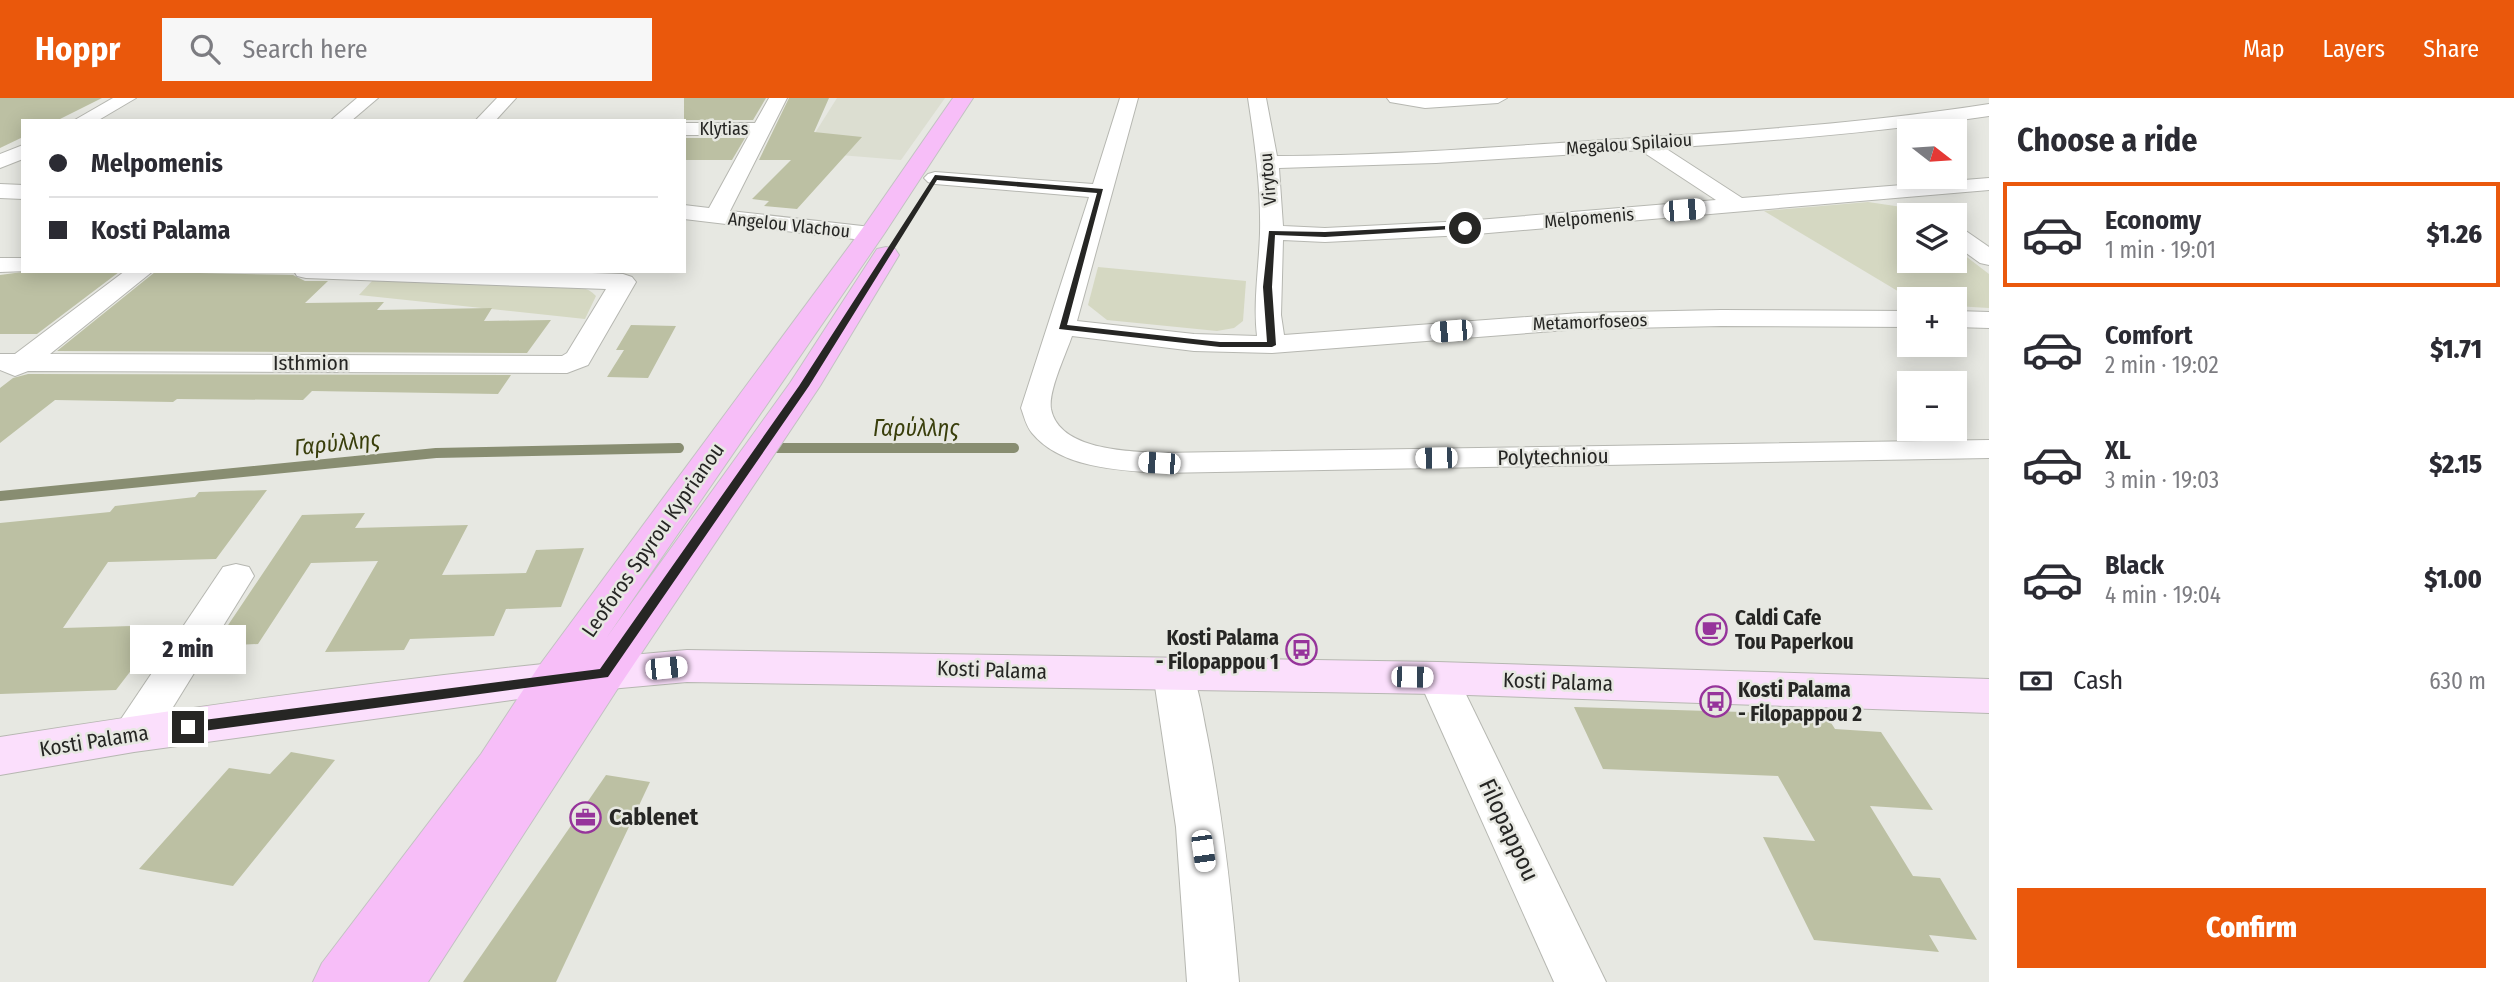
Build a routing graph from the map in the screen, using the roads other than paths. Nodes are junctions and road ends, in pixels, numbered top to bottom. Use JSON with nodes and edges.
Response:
{"nodes":[{"id":1,"x":127,"y":98,"type":"edge"},
{"id":2,"x":369,"y":98,"type":"edge"},
{"id":3,"x":507,"y":98,"type":"edge"},
{"id":4,"x":778,"y":98,"type":"edge"},
{"id":5,"x":963,"y":98,"type":"edge"},
{"id":6,"x":982,"y":98,"type":"edge"},
{"id":7,"x":1129,"y":98,"type":"edge"},
{"id":8,"x":1257,"y":98,"type":"edge"},
{"id":9,"x":1498,"y":98,"type":"edge"},
{"id":10,"x":1400,"y":99,"type":"edge"},
{"id":11,"x":1989,"y":110,"type":"edge"},
{"id":12,"x":86,"y":119,"type":"edge"},
{"id":13,"x":342,"y":119,"type":"edge"},
{"id":14,"x":486,"y":119,"type":"edge"},
{"id":15,"x":686,"y":129,"type":"edge"},
{"id":16,"x":763,"y":129,"type":"junction"},
{"id":17,"x":1645,"y":144,"type":"junction"},
{"id":18,"x":21,"y":152,"type":"edge"},
{"id":19,"x":0,"y":162,"type":"edge"},
{"id":20,"x":1268,"y":162,"type":"junction"},
{"id":21,"x":935,"y":177,"type":"junction"},
{"id":22,"x":1989,"y":184,"type":"edge"},
{"id":23,"x":0,"y":191,"type":"edge"},
{"id":24,"x":1101,"y":191,"type":"junction"},
{"id":25,"x":21,"y":192,"type":"edge"},
{"id":26,"x":1895,"y":193,"type":"junction"},
{"id":27,"x":1910,"y":203,"type":"edge"},
{"id":28,"x":1739,"y":206,"type":"junction"},
{"id":29,"x":686,"y":212,"type":"edge"},
{"id":30,"x":715,"y":217,"type":"junction"},
{"id":31,"x":1272,"y":233,"type":"junction"},
{"id":32,"x":871,"y":234,"type":"junction"},
{"id":33,"x":1967,"y":242,"type":"edge"},
{"id":34,"x":1989,"y":257,"type":"edge"},
{"id":35,"x":0,"y":265,"type":"edge"},
{"id":36,"x":21,"y":265,"type":"edge"},
{"id":37,"x":138,"y":273,"type":"edge"},
{"id":38,"x":377,"y":273,"type":"edge"},
{"id":39,"x":1897,"y":319,"type":"edge"},
{"id":40,"x":1967,"y":319,"type":"edge"},
{"id":41,"x":1989,"y":320,"type":"edge"},
{"id":42,"x":1062,"y":327,"type":"junction"},
{"id":43,"x":1272,"y":345,"type":"junction"},
{"id":44,"x":7,"y":367,"type":"edge"},
{"id":45,"x":1989,"y":449,"type":"edge"},
{"id":46,"x":236,"y":576,"type":"dead end"},
{"id":47,"x":1172,"y":673,"type":"junction"},
{"id":48,"x":604,"y":674,"type":"junction"},
{"id":49,"x":555,"y":678,"type":"junction"},
{"id":50,"x":1438,"y":678,"type":"junction"},
{"id":51,"x":1989,"y":696,"type":"edge"},
{"id":52,"x":134,"y":734,"type":"junction"},
{"id":53,"x":0,"y":756,"type":"edge"},
{"id":54,"x":342,"y":982,"type":"edge"},
{"id":55,"x":395,"y":982,"type":"edge"},
{"id":56,"x":1213,"y":982,"type":"edge"},
{"id":57,"x":1580,"y":982,"type":"edge"}],
"edges":[{"from":1,"to":12,"type":"street"},
{"from":2,"to":13,"type":"street"},
{"from":3,"to":14,"type":"street"},
{"from":4,"to":16,"type":"street","name":"Angelou Vlachou"},
{"from":5,"to":32,"type":"main road","name":"Leoforos Spyrou Kyprianou"},
{"from":6,"to":21,"type":"main road","name":"Leoforos Spyrou Kyprianou"},
{"from":7,"to":24,"type":"street","name":"Polytechniou"},
{"from":8,"to":20,"type":"street","name":"Virytou"},
{"from":9,"to":10,"type":"street"},
{"from":11,"to":17,"type":"street","name":"Megalou Spilaiou"},
{"from":15,"to":16,"type":"street","name":"Klytias"},
{"from":16,"to":30,"type":"street","name":"Angelou Vlachou"},
{"from":17,"to":20,"type":"street","name":"Megalou Spilaiou"},
{"from":17,"to":28,"type":"street"},
{"from":18,"to":19,"type":"street"},
{"from":20,"to":31,"type":"street","name":"Virytou"},
{"from":21,"to":24,"type":"street"},
{"from":21,"to":48,"type":"main road","name":"Leoforos Spyrou Kyprianou"},
{"from":22,"to":26,"type":"street","name":"Melpomenis"},
{"from":23,"to":25,"type":"street"},
{"from":24,"to":42,"type":"street","name":"Polytechniou"},
{"from":26,"to":27,"type":"street"},
{"from":26,"to":28,"type":"street","name":"Melpomenis"},
{"from":28,"to":31,"type":"street","name":"Melpomenis"},
{"from":29,"to":30,"type":"street"},
{"from":30,"to":32,"type":"street","name":"Angelou Vlachou"},
{"from":31,"to":43,"type":"street","name":"Virytou"},
{"from":32,"to":49,"type":"main road","name":"Leoforos Spyrou Kyprianou"},
{"from":33,"to":34,"type":"street"},
{"from":35,"to":36,"type":"street"},
{"from":37,"to":44,"type":"street"},
{"from":38,"to":44,"type":"street","name":"Isthmion"},
{"from":39,"to":43,"type":"street","name":"Metamorfoseos"},
{"from":40,"to":41,"type":"street"},
{"from":42,"to":43,"type":"street","name":"Metamorfoseos"},
{"from":42,"to":45,"type":"street","name":"Polytechniou"},
{"from":46,"to":52,"type":"street"},
{"from":47,"to":48,"type":"street","name":"Kosti Palama"},
{"from":47,"to":50,"type":"street","name":"Kosti Palama"},
{"from":47,"to":56,"type":"street"},
{"from":48,"to":49,"type":"street","name":"Kosti Palama"},
{"from":48,"to":55,"type":"main road","name":"Leoforos Spyrou Kyprianou"},
{"from":49,"to":52,"type":"street","name":"Kosti Palama"},
{"from":49,"to":54,"type":"main road","name":"Leoforos Spyrou Kyprianou"},
{"from":50,"to":51,"type":"street","name":"Kosti Palama"},
{"from":50,"to":57,"type":"street","name":"Filopappou"},
{"from":52,"to":53,"type":"street","name":"Kosti Palama"}]}
